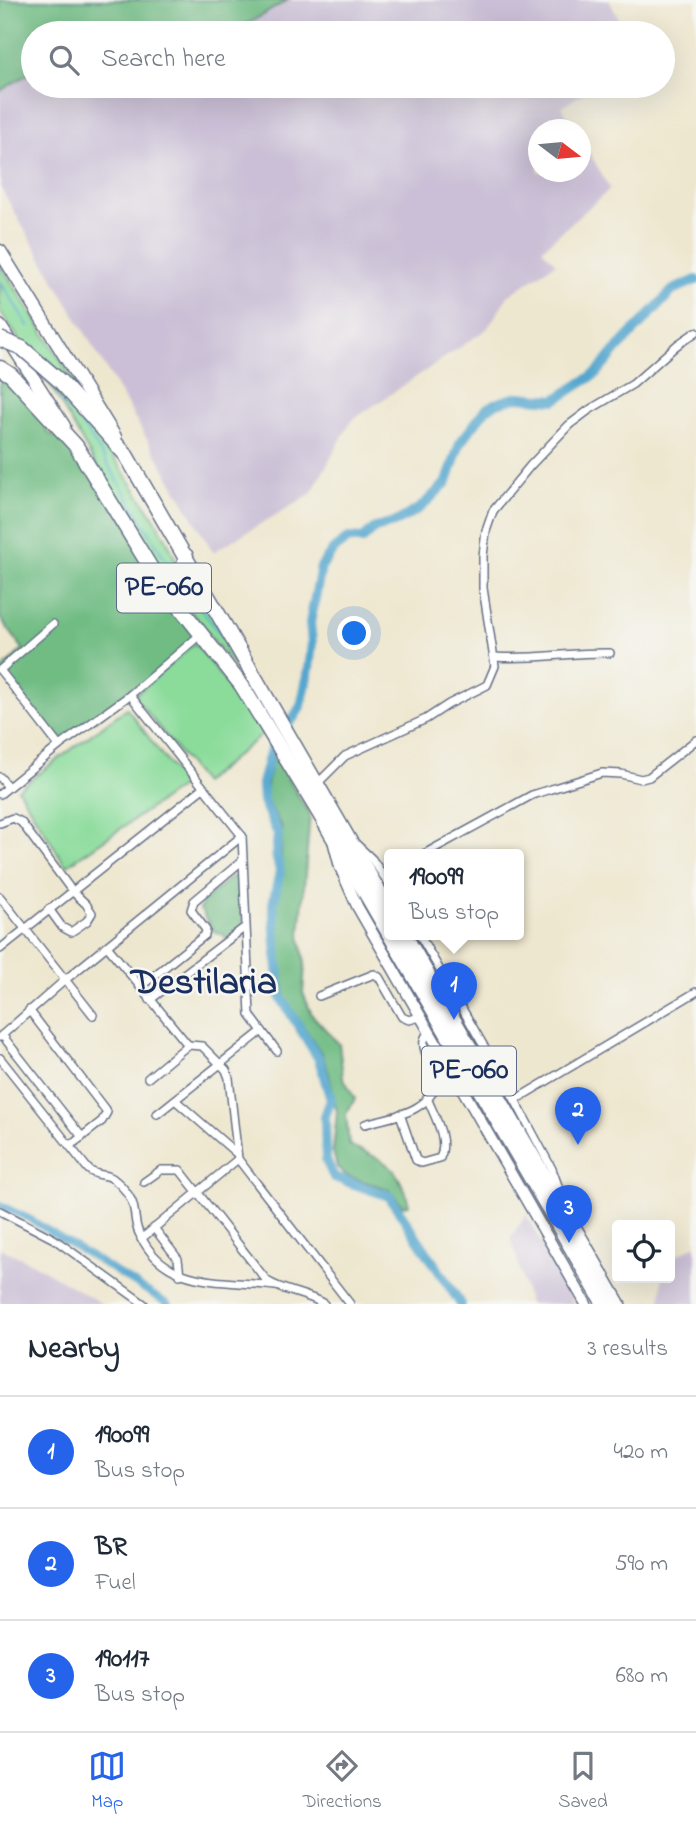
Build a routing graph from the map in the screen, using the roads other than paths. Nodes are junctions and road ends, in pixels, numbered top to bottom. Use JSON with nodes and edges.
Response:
{"nodes":[{"id":1,"x":0,"y":251,"type":"edge"},
{"id":2,"x":0,"y":326,"type":"edge"},
{"id":3,"x":696,"y":332,"type":"edge"},
{"id":4,"x":0,"y":338,"type":"edge"},
{"id":5,"x":0,"y":370,"type":"edge"},
{"id":6,"x":76,"y":446,"type":"junction"},
{"id":7,"x":126,"y":455,"type":"junction"},
{"id":8,"x":186,"y":556,"type":"junction"},
{"id":9,"x":157,"y":578,"type":"junction"},
{"id":10,"x":52,"y":624,"type":"dead end"},
{"id":11,"x":201,"y":634,"type":"junction"},
{"id":12,"x":610,"y":653,"type":"dead end"},
{"id":13,"x":495,"y":657,"type":"junction"},
{"id":14,"x":0,"y":670,"type":"edge"},
{"id":15,"x":130,"y":695,"type":"junction"},
{"id":16,"x":271,"y":718,"type":"junction"},
{"id":17,"x":696,"y":740,"type":"edge"},
{"id":18,"x":59,"y":746,"type":"junction"},
{"id":19,"x":0,"y":778,"type":"edge"},
{"id":20,"x":310,"y":781,"type":"junction"},
{"id":21,"x":8,"y":787,"type":"junction"},
{"id":22,"x":203,"y":788,"type":"junction"},
{"id":23,"x":0,"y":794,"type":"edge"},
{"id":24,"x":0,"y":823,"type":"edge"},
{"id":25,"x":242,"y":836,"type":"junction"},
{"id":26,"x":333,"y":838,"type":"junction"},
{"id":27,"x":349,"y":838,"type":"junction"},
{"id":28,"x":433,"y":849,"type":"edge"},
{"id":29,"x":243,"y":860,"type":"junction"},
{"id":30,"x":384,"y":871,"type":"edge"},
{"id":31,"x":72,"y":891,"type":"junction"},
{"id":32,"x":0,"y":897,"type":"edge"},
{"id":33,"x":384,"y":899,"type":"edge"},
{"id":34,"x":49,"y":909,"type":"junction"},
{"id":35,"x":384,"y":926,"type":"edge"},
{"id":36,"x":245,"y":927,"type":"junction"},
{"id":37,"x":26,"y":929,"type":"junction"},
{"id":38,"x":392,"y":940,"type":"edge"},
{"id":39,"x":407,"y":940,"type":"edge"},
{"id":40,"x":422,"y":940,"type":"edge"},
{"id":41,"x":107,"y":946,"type":"junction"},
{"id":42,"x":0,"y":949,"type":"edge"},
{"id":43,"x":65,"y":980,"type":"junction"},
{"id":44,"x":140,"y":987,"type":"junction"},
{"id":45,"x":696,"y":992,"type":"edge"},
{"id":46,"x":319,"y":996,"type":"dead end"},
{"id":47,"x":150,"y":1000,"type":"junction"},
{"id":48,"x":29,"y":1010,"type":"junction"},
{"id":49,"x":93,"y":1015,"type":"dead end"},
{"id":50,"x":421,"y":1017,"type":"junction"},
{"id":51,"x":262,"y":1031,"type":"junction"},
{"id":52,"x":429,"y":1032,"type":"junction"},
{"id":53,"x":1,"y":1036,"type":"edge"},
{"id":54,"x":188,"y":1045,"type":"junction"},
{"id":55,"x":277,"y":1051,"type":"dead end"},
{"id":56,"x":0,"y":1058,"type":"edge"},
{"id":57,"x":220,"y":1064,"type":"junction"},
{"id":58,"x":148,"y":1078,"type":"dead end"},
{"id":59,"x":428,"y":1098,"type":"junction"},
{"id":60,"x":175,"y":1100,"type":"junction"},
{"id":61,"x":515,"y":1100,"type":"junction"},
{"id":62,"x":157,"y":1114,"type":"dead end"},
{"id":63,"x":400,"y":1114,"type":"junction"},
{"id":64,"x":365,"y":1124,"type":"dead end"},
{"id":65,"x":82,"y":1137,"type":"junction"},
{"id":66,"x":70,"y":1146,"type":"junction"},
{"id":67,"x":237,"y":1156,"type":"junction"},
{"id":68,"x":144,"y":1182,"type":"dead end"},
{"id":69,"x":198,"y":1192,"type":"junction"},
{"id":70,"x":0,"y":1211,"type":"edge"},
{"id":71,"x":570,"y":1221,"type":"junction"},
{"id":72,"x":154,"y":1228,"type":"junction"},
{"id":73,"x":141,"y":1238,"type":"junction"},
{"id":74,"x":180,"y":1275,"type":"junction"},
{"id":75,"x":275,"y":1286,"type":"junction"},
{"id":76,"x":144,"y":1304,"type":"edge"},
{"id":77,"x":324,"y":1304,"type":"edge"},
{"id":78,"x":350,"y":1304,"type":"edge"},
{"id":79,"x":586,"y":1304,"type":"edge"},
{"id":80,"x":604,"y":1304,"type":"edge"},
{"id":81,"x":618,"y":1304,"type":"edge"}],
"edges":[{"from":1,"to":7,"type":"main road"},
{"from":2,"to":6,"type":"main road"},
{"from":3,"to":13,"type":"street"},
{"from":4,"to":7,"type":"highway","number":"PE-060","bridge":true},
{"from":5,"to":6,"type":"highway","number":"PE-060"},
{"from":6,"to":9,"type":"highway","number":"PE-060"},
{"from":7,"to":8,"type":"highway","number":"PE-060"},
{"from":8,"to":9,"type":"highway"},
{"from":8,"to":16,"type":"highway","number":"PE-060"},
{"from":9,"to":11,"type":"highway","number":"PE-060"},
{"from":10,"to":14,"type":"street"},
{"from":11,"to":15,"type":"street"},
{"from":11,"to":16,"type":"highway","number":"PE-060"},
{"from":12,"to":13,"type":"street"},
{"from":13,"to":20,"type":"street"},
{"from":14,"to":18,"type":"street"},
{"from":15,"to":18,"type":"street"},
{"from":15,"to":22,"type":"street"},
{"from":16,"to":20,"type":"highway","number":"PE-060"},
{"from":17,"to":28,"type":"street"},
{"from":18,"to":21,"type":"street"},
{"from":19,"to":21,"type":"street"},
{"from":20,"to":26,"type":"highway","number":"PE-060"},
{"from":20,"to":27,"type":"highway","number":"PE-060"},
{"from":21,"to":23,"type":"street"},
{"from":22,"to":25,"type":"street"},
{"from":22,"to":31,"type":"street"},
{"from":24,"to":31,"type":"street"},
{"from":25,"to":29,"type":"street"},
{"from":25,"to":41,"type":"street"},
{"from":26,"to":35,"type":"highway","number":"PE-060"},
{"from":26,"to":50,"type":"main road"},
{"from":27,"to":30,"type":"street"},
{"from":27,"to":33,"type":"highway","number":"PE-060"},
{"from":29,"to":36,"type":"street"},
{"from":29,"to":44,"type":"street"},
{"from":31,"to":34,"type":"street"},
{"from":31,"to":34,"type":"street"},
{"from":32,"to":37,"type":"street"},
{"from":34,"to":37,"type":"street"},
{"from":36,"to":47,"type":"street"},
{"from":36,"to":51,"type":"street"},
{"from":37,"to":42,"type":"street"},
{"from":37,"to":43,"type":"street"},
{"from":38,"to":80,"type":"highway","number":"PE-060"},
{"from":39,"to":71,"type":"highway","number":"PE-060"},
{"from":40,"to":61,"type":"street"},
{"from":41,"to":43,"type":"street"},
{"from":41,"to":44,"type":"street"},
{"from":43,"to":48,"type":"street"},
{"from":43,"to":49,"type":"street"},
{"from":44,"to":47,"type":"street"},
{"from":45,"to":61,"type":"street"},
{"from":46,"to":50,"type":"street"},
{"from":47,"to":54,"type":"street"},
{"from":48,"to":53,"type":"street"},
{"from":48,"to":65,"type":"street"},
{"from":50,"to":52,"type":"main road"},
{"from":51,"to":55,"type":"street"},
{"from":51,"to":57,"type":"street"},
{"from":52,"to":59,"type":"street"},
{"from":52,"to":79,"type":"main road"},
{"from":53,"to":65,"type":"street"},
{"from":54,"to":57,"type":"street"},
{"from":54,"to":58,"type":"street"},
{"from":56,"to":66,"type":"street"},
{"from":57,"to":60,"type":"street"},
{"from":57,"to":67,"type":"street"},
{"from":59,"to":63,"type":"street"},
{"from":59,"to":63,"type":"street"},
{"from":60,"to":62,"type":"street"},
{"from":60,"to":67,"type":"street"},
{"from":61,"to":71,"type":"street"},
{"from":63,"to":64,"type":"street"},
{"from":65,"to":66,"type":"street"},
{"from":66,"to":73,"type":"street"},
{"from":67,"to":69,"type":"street"},
{"from":67,"to":78,"type":"street"},
{"from":68,"to":69,"type":"street"},
{"from":69,"to":72,"type":"street"},
{"from":69,"to":75,"type":"street"},
{"from":70,"to":76,"type":"street"},
{"from":71,"to":81,"type":"highway","number":"PE-060"},
{"from":72,"to":73,"type":"street"},
{"from":72,"to":74,"type":"street"},
{"from":73,"to":74,"type":"street"},
{"from":74,"to":75,"type":"street"},
{"from":75,"to":77,"type":"street"}]}
